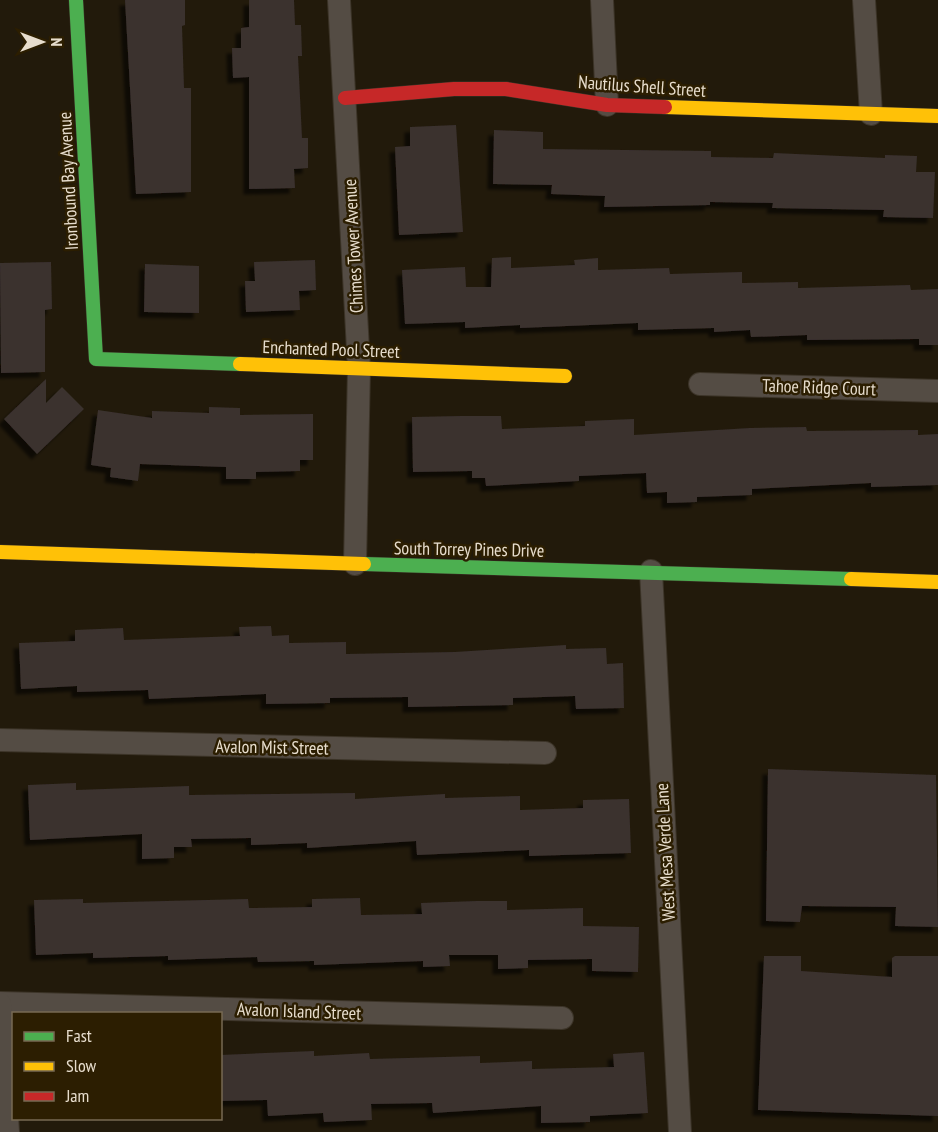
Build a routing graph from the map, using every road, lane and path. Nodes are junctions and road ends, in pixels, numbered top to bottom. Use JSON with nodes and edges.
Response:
{"nodes":[{"id":1,"x":76,"y":0,"type":"edge"},
{"id":2,"x":339,"y":0,"type":"edge"},
{"id":3,"x":602,"y":0,"type":"edge"},
{"id":4,"x":864,"y":0,"type":"edge"},
{"id":5,"x":345,"y":99,"type":"junction"},
{"id":6,"x":607,"y":105,"type":"junction"},
{"id":7,"x":870,"y":114,"type":"junction"},
{"id":8,"x":938,"y":117,"type":"edge"},
{"id":9,"x":96,"y":359,"type":"joint"},
{"id":10,"x":359,"y":368,"type":"junction"},
{"id":11,"x":565,"y":376,"type":"dead end"},
{"id":12,"x":700,"y":384,"type":"dead end"},
{"id":13,"x":938,"y":391,"type":"edge"},
{"id":14,"x":0,"y":552,"type":"edge"},
{"id":15,"x":355,"y":564,"type":"junction"},
{"id":16,"x":651,"y":571,"type":"junction"},
{"id":17,"x":938,"y":582,"type":"edge"},
{"id":18,"x":0,"y":740,"type":"edge"},
{"id":19,"x":545,"y":753,"type":"dead end"},
{"id":20,"x":0,"y":1003,"type":"edge"},
{"id":21,"x":562,"y":1018,"type":"dead end"},
{"id":22,"x":8,"y":1132,"type":"edge"},
{"id":23,"x":680,"y":1132,"type":"edge"}],
"edges":[{"from":1,"to":9,"type":"street","name":"Ironbound Bay Avenue"},
{"from":2,"to":5,"type":"street","name":"Chimes Tower Avenue"},
{"from":3,"to":6,"type":"street"},
{"from":4,"to":7,"type":"street"},
{"from":5,"to":6,"type":"street","name":"Nautilus Shell Street"},
{"from":5,"to":10,"type":"street","name":"Chimes Tower Avenue"},
{"from":6,"to":7,"type":"street","name":"Nautilus Shell Street"},
{"from":7,"to":8,"type":"street","name":"Nautilus Shell Street"},
{"from":9,"to":10,"type":"street","name":"Enchanted Pool Street"},
{"from":10,"to":11,"type":"street","name":"Enchanted Pool Street"},
{"from":10,"to":15,"type":"street","name":"Chimes Tower Avenue"},
{"from":12,"to":13,"type":"street","name":"Tahoe Ridge Court"},
{"from":14,"to":15,"type":"street","name":"South Torrey Pines Drive"},
{"from":15,"to":16,"type":"street","name":"South Torrey Pines Drive"},
{"from":16,"to":17,"type":"street","name":"South Torrey Pines Drive"},
{"from":16,"to":23,"type":"street","name":"West Mesa Verde Lane"},
{"from":18,"to":19,"type":"street","name":"Avalon Mist Street"},
{"from":20,"to":21,"type":"street","name":"Avalon Island Street"},
{"from":20,"to":22,"type":"street"}]}
